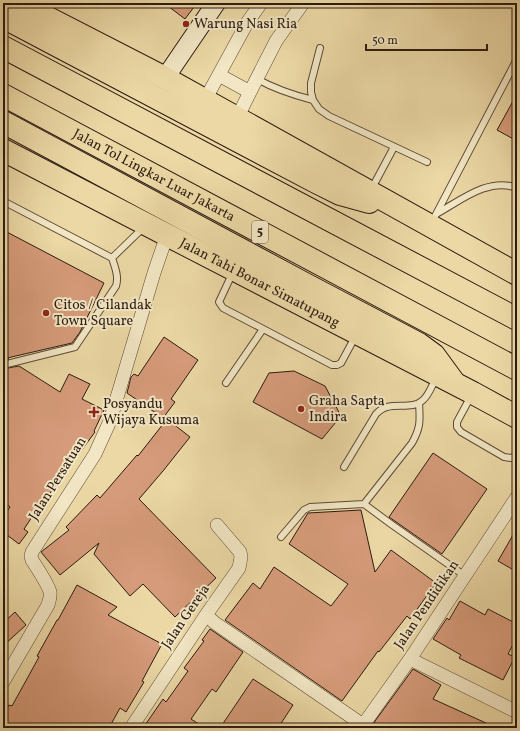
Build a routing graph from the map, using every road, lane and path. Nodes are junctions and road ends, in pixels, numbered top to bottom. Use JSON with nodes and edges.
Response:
{"nodes":[{"id":1,"x":19,"y":3,"type":"edge"},
{"id":2,"x":216,"y":3,"type":"edge"},
{"id":3,"x":261,"y":3,"type":"edge"},
{"id":4,"x":303,"y":3,"type":"edge"},
{"id":5,"x":3,"y":17,"type":"edge"},
{"id":6,"x":3,"y":47,"type":"edge"},
{"id":7,"x":320,"y":48,"type":"dead end"},
{"id":8,"x":517,"y":59,"type":"edge"},
{"id":9,"x":219,"y":75,"type":"junction"},
{"id":10,"x":165,"y":78,"type":"junction"},
{"id":11,"x":257,"y":79,"type":"junction"},
{"id":12,"x":250,"y":92,"type":"junction"},
{"id":13,"x":3,"y":95,"type":"edge"},
{"id":14,"x":205,"y":100,"type":"junction"},
{"id":15,"x":313,"y":100,"type":"junction"},
{"id":16,"x":237,"y":118,"type":"junction"},
{"id":17,"x":3,"y":122,"type":"edge"},
{"id":18,"x":394,"y":147,"type":"junction"},
{"id":19,"x":7,"y":155,"type":"edge"},
{"id":20,"x":426,"y":162,"type":"dead end"},
{"id":21,"x":517,"y":188,"type":"edge"},
{"id":22,"x":370,"y":193,"type":"junction"},
{"id":23,"x":3,"y":201,"type":"edge"},
{"id":24,"x":398,"y":209,"type":"junction"},
{"id":25,"x":433,"y":220,"type":"junction"},
{"id":26,"x":146,"y":225,"type":"junction"},
{"id":27,"x":166,"y":235,"type":"junction"},
{"id":28,"x":112,"y":258,"type":"junction"},
{"id":29,"x":234,"y":270,"type":"junction"},
{"id":30,"x":517,"y":274,"type":"edge"},
{"id":31,"x":517,"y":319,"type":"edge"},
{"id":32,"x":263,"y":329,"type":"junction"},
{"id":33,"x":357,"y":334,"type":"junction"},
{"id":34,"x":3,"y":365,"type":"edge"},
{"id":35,"x":517,"y":369,"type":"edge"},
{"id":36,"x":226,"y":383,"type":"dead end"},
{"id":37,"x":455,"y":384,"type":"junction"},
{"id":38,"x":419,"y":403,"type":"junction"},
{"id":39,"x":517,"y":417,"type":"edge"},
{"id":40,"x":517,"y":455,"type":"edge"},
{"id":41,"x":344,"y":467,"type":"dead end"},
{"id":42,"x":517,"y":497,"type":"edge"},
{"id":43,"x":364,"y":504,"type":"junction"},
{"id":44,"x":217,"y":525,"type":"dead end"},
{"id":45,"x":281,"y":537,"type":"dead end"},
{"id":46,"x":465,"y":576,"type":"junction"},
{"id":47,"x":206,"y":615,"type":"junction"},
{"id":48,"x":410,"y":659,"type":"junction"},
{"id":49,"x":3,"y":682,"type":"edge"},
{"id":50,"x":517,"y":712,"type":"edge"},
{"id":51,"x":362,"y":727,"type":"edge"},
{"id":52,"x":131,"y":728,"type":"edge"}],
"edges":[{"from":1,"to":10,"type":"highway"},
{"from":2,"to":10,"type":"street"},
{"from":3,"to":9,"type":"street"},
{"from":4,"to":11,"type":"street"},
{"from":5,"to":24,"type":"highway"},
{"from":6,"to":31,"type":"highway"},
{"from":7,"to":15,"type":"lane"},
{"from":8,"to":25,"type":"lane"},
{"from":9,"to":12,"type":"street"},
{"from":9,"to":14,"type":"street"},
{"from":10,"to":14,"type":"highway"},
{"from":11,"to":12,"type":"street"},
{"from":11,"to":15,"type":"lane"},
{"from":12,"to":16,"type":"street"},
{"from":13,"to":35,"type":"highway","name":"Jalan Tol Lingkar Luar Jakarta","number":"5"},
{"from":14,"to":16,"type":"highway"},
{"from":15,"to":18,"type":"lane"},
{"from":16,"to":22,"type":"highway"},
{"from":17,"to":37,"type":"highway"},
{"from":18,"to":20,"type":"lane"},
{"from":18,"to":22,"type":"lane"},
{"from":19,"to":26,"type":"highway","name":"Jalan Tahi Bonar Simatupang"},
{"from":21,"to":25,"type":"lane"},
{"from":22,"to":24,"type":"highway"},
{"from":23,"to":28,"type":"lane"},
{"from":24,"to":25,"type":"highway"},
{"from":25,"to":30,"type":"highway"},
{"from":26,"to":27,"type":"highway","name":"Jalan Tahi Bonar Simatupang"},
{"from":26,"to":28,"type":"lane"},
{"from":27,"to":29,"type":"highway","name":"Jalan Tahi Bonar Simatupang"},
{"from":27,"to":49,"type":"street","name":"Jalan Persatuan"},
{"from":28,"to":34,"type":"lane"},
{"from":29,"to":32,"type":"lane"},
{"from":29,"to":33,"type":"highway","name":"Jalan Tahi Bonar Simatupang"},
{"from":32,"to":33,"type":"lane"},
{"from":32,"to":36,"type":"lane"},
{"from":33,"to":37,"type":"highway","name":"Jalan Tahi Bonar Simatupang"},
{"from":37,"to":38,"type":"lane"},
{"from":37,"to":39,"type":"highway","name":"Jalan Tahi Bonar Simatupang"},
{"from":37,"to":40,"type":"lane"},
{"from":38,"to":41,"type":"lane"},
{"from":38,"to":43,"type":"lane"},
{"from":42,"to":46,"type":"street","name":"Jalan Pendidikan"},
{"from":43,"to":45,"type":"lane"},
{"from":43,"to":46,"type":"lane"},
{"from":44,"to":47,"type":"street","name":"Jalan Gereja"},
{"from":46,"to":48,"type":"street","name":"Jalan Pendidikan"},
{"from":47,"to":51,"type":"street"},
{"from":47,"to":52,"type":"street","name":"Jalan Gereja"},
{"from":48,"to":50,"type":"street"},
{"from":48,"to":51,"type":"street","name":"Jalan Pendidikan"}]}
